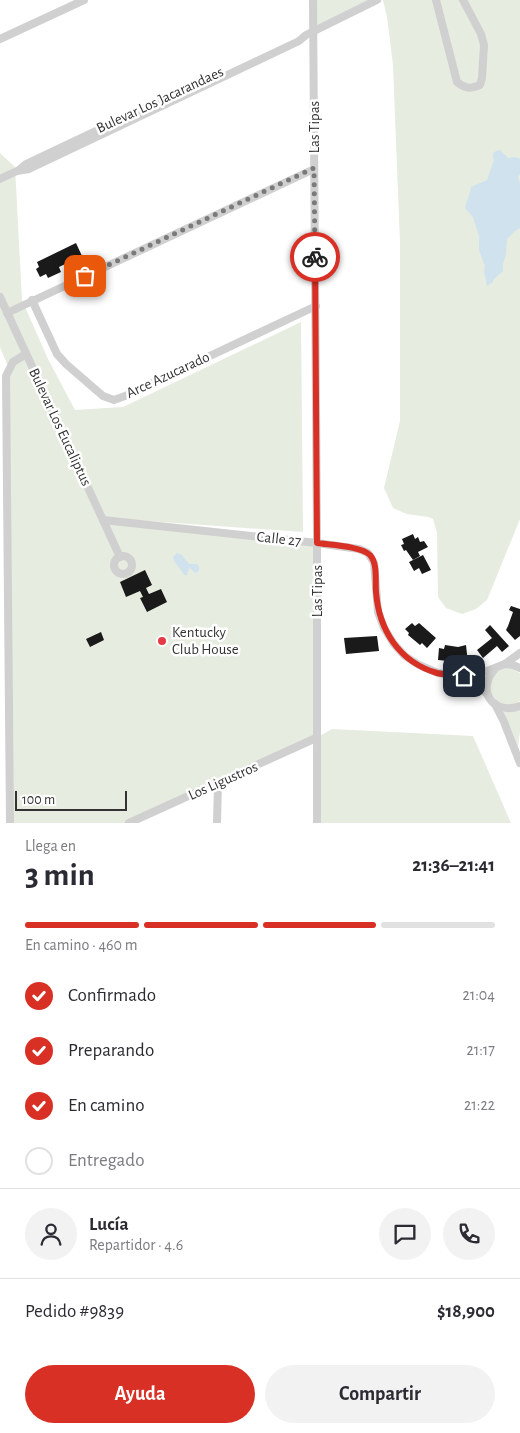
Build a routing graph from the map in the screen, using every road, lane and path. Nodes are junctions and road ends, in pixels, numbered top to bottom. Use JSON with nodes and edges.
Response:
{"nodes":[{"id":1,"x":84,"y":0,"type":"edge"},
{"id":2,"x":313,"y":0,"type":"edge"},
{"id":3,"x":378,"y":0,"type":"edge"},
{"id":4,"x":436,"y":0,"type":"edge"},
{"id":5,"x":463,"y":0,"type":"edge"},
{"id":6,"x":310,"y":34,"type":"junction"},
{"id":7,"x":0,"y":39,"type":"edge"},
{"id":8,"x":314,"y":168,"type":"junction"},
{"id":9,"x":0,"y":179,"type":"edge"},
{"id":10,"x":0,"y":297,"type":"edge"},
{"id":11,"x":32,"y":300,"type":"junction"},
{"id":12,"x":316,"y":306,"type":"junction"},
{"id":13,"x":7,"y":313,"type":"junction"},
{"id":14,"x":26,"y":354,"type":"junction"},
{"id":15,"x":103,"y":520,"type":"junction"},
{"id":16,"x":317,"y":543,"type":"junction"},
{"id":17,"x":120,"y":557,"type":"dead end"},
{"id":18,"x":520,"y":653,"type":"edge"},
{"id":19,"x":501,"y":666,"type":"junction"},
{"id":20,"x":520,"y":668,"type":"edge"},
{"id":21,"x":464,"y":676,"type":"junction"},
{"id":22,"x":488,"y":695,"type":"junction"},
{"id":23,"x":495,"y":704,"type":"junction"},
{"id":24,"x":520,"y":706,"type":"edge"},
{"id":25,"x":316,"y":738,"type":"junction"},
{"id":26,"x":520,"y":763,"type":"edge"},
{"id":27,"x":218,"y":783,"type":"junction"},
{"id":28,"x":10,"y":823,"type":"edge"},
{"id":29,"x":129,"y":823,"type":"edge"},
{"id":30,"x":218,"y":823,"type":"edge"},
{"id":31,"x":317,"y":823,"type":"edge"}],
"edges":[{"from":1,"to":7,"type":"street"},
{"from":2,"to":6,"type":"street","name":"Las Tipas"},
{"from":3,"to":6,"type":"street","name":"Bulevar Los Jacarandaes"},
{"from":4,"to":5,"type":"street"},
{"from":6,"to":8,"type":"street","name":"Las Tipas"},
{"from":6,"to":9,"type":"street","name":"Bulevar Los Jacarandaes"},
{"from":8,"to":11,"type":"street"},
{"from":8,"to":12,"type":"street","name":"Las Tipas"},
{"from":10,"to":13,"type":"street","name":"Bulevar Los Eucaliptus"},
{"from":11,"to":12,"type":"street","name":"Arce Azucarado"},
{"from":11,"to":13,"type":"street"},
{"from":12,"to":16,"type":"street","name":"Las Tipas"},
{"from":13,"to":14,"type":"street","name":"Bulevar Los Eucaliptus"},
{"from":14,"to":15,"type":"street","name":"Bulevar Los Eucaliptus"},
{"from":14,"to":28,"type":"street"},
{"from":15,"to":16,"type":"street","name":"Calle 27"},
{"from":15,"to":17,"type":"street","name":"Bulevar Los Eucaliptus"},
{"from":16,"to":21,"type":"street","name":"Calle 27"},
{"from":16,"to":25,"type":"street","name":"Las Tipas"},
{"from":18,"to":19,"type":"street"},
{"from":19,"to":20,"type":"street"},
{"from":19,"to":21,"type":"street","name":"Calle 27"},
{"from":19,"to":22,"type":"street"},
{"from":21,"to":22,"type":"street"},
{"from":22,"to":23,"type":"street"},
{"from":23,"to":24,"type":"street"},
{"from":23,"to":26,"type":"street"},
{"from":25,"to":27,"type":"street","name":"Los Ligustros"},
{"from":25,"to":31,"type":"street","name":"Las Tipas"},
{"from":27,"to":29,"type":"street","name":"Los Ligustros"},
{"from":27,"to":30,"type":"street"}]}
